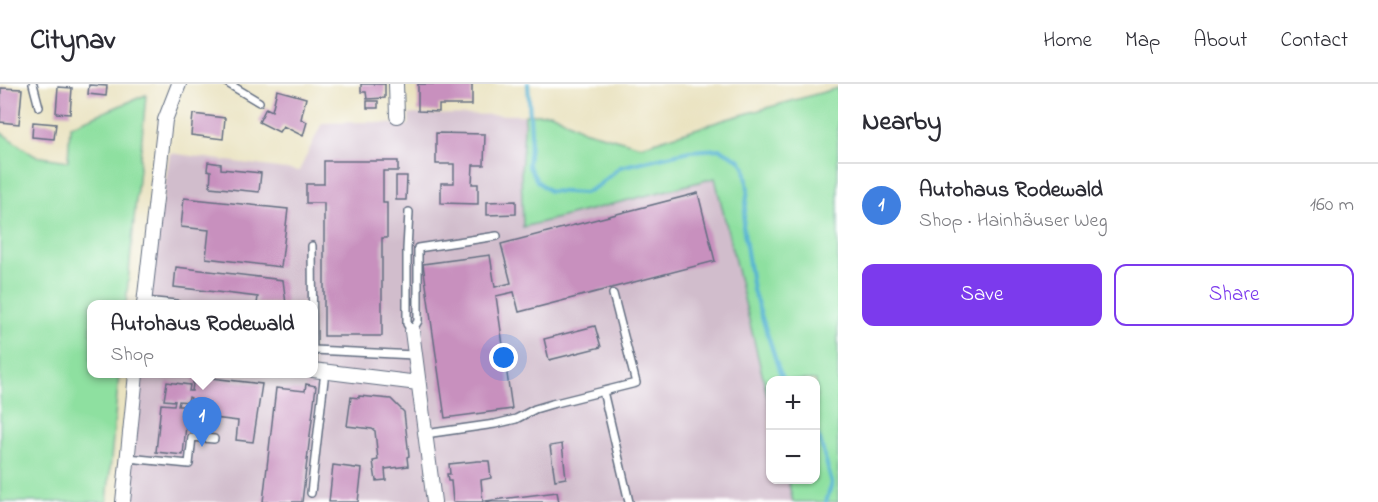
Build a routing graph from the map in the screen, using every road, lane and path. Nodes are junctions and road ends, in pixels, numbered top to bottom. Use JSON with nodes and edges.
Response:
{"nodes":[{"id":1,"x":33,"y":84,"type":"edge"},
{"id":2,"x":179,"y":84,"type":"edge"},
{"id":3,"x":228,"y":84,"type":"edge"},
{"id":4,"x":396,"y":84,"type":"edge"},
{"id":5,"x":259,"y":102,"type":"dead end"},
{"id":6,"x":39,"y":107,"type":"dead end"},
{"id":7,"x":397,"y":116,"type":"dead end"},
{"id":8,"x":410,"y":213,"type":"dead end"},
{"id":9,"x":496,"y":236,"type":"dead end"},
{"id":10,"x":312,"y":246,"type":"dead end"},
{"id":11,"x":613,"y":294,"type":"dead end"},
{"id":12,"x":144,"y":300,"type":"edge"},
{"id":13,"x":313,"y":300,"type":"edge"},
{"id":14,"x":412,"y":331,"type":"junction"},
{"id":15,"x":318,"y":350,"type":"edge"},
{"id":16,"x":414,"y":354,"type":"junction"},
{"id":17,"x":318,"y":368,"type":"edge"},
{"id":18,"x":136,"y":378,"type":"edge"},
{"id":19,"x":317,"y":378,"type":"edge"},
{"id":20,"x":418,"y":383,"type":"junction"},
{"id":21,"x":603,"y":391,"type":"junction"},
{"id":22,"x":425,"y":434,"type":"junction"},
{"id":23,"x":214,"y":440,"type":"dead end"},
{"id":24,"x":128,"y":458,"type":"junction"},
{"id":25,"x":311,"y":493,"type":"dead end"},
{"id":26,"x":123,"y":502,"type":"edge"},
{"id":27,"x":434,"y":502,"type":"edge"},
{"id":28,"x":629,"y":502,"type":"edge"}],
"edges":[{"from":1,"to":6,"type":"lane"},
{"from":2,"to":12,"type":"street"},
{"from":3,"to":5,"type":"lane"},
{"from":4,"to":7,"type":"street"},
{"from":8,"to":14,"type":"lane"},
{"from":9,"to":14,"type":"lane"},
{"from":10,"to":13,"type":"lane"},
{"from":11,"to":21,"type":"lane"},
{"from":14,"to":16,"type":"street"},
{"from":15,"to":16,"type":"lane"},
{"from":16,"to":20,"type":"street"},
{"from":17,"to":20,"type":"street"},
{"from":18,"to":24,"type":"street"},
{"from":19,"to":25,"type":"lane"},
{"from":20,"to":22,"type":"street"},
{"from":21,"to":22,"type":"lane"},
{"from":21,"to":28,"type":"lane"},
{"from":22,"to":27,"type":"street"},
{"from":23,"to":24,"type":"lane"},
{"from":24,"to":26,"type":"street"}]}
